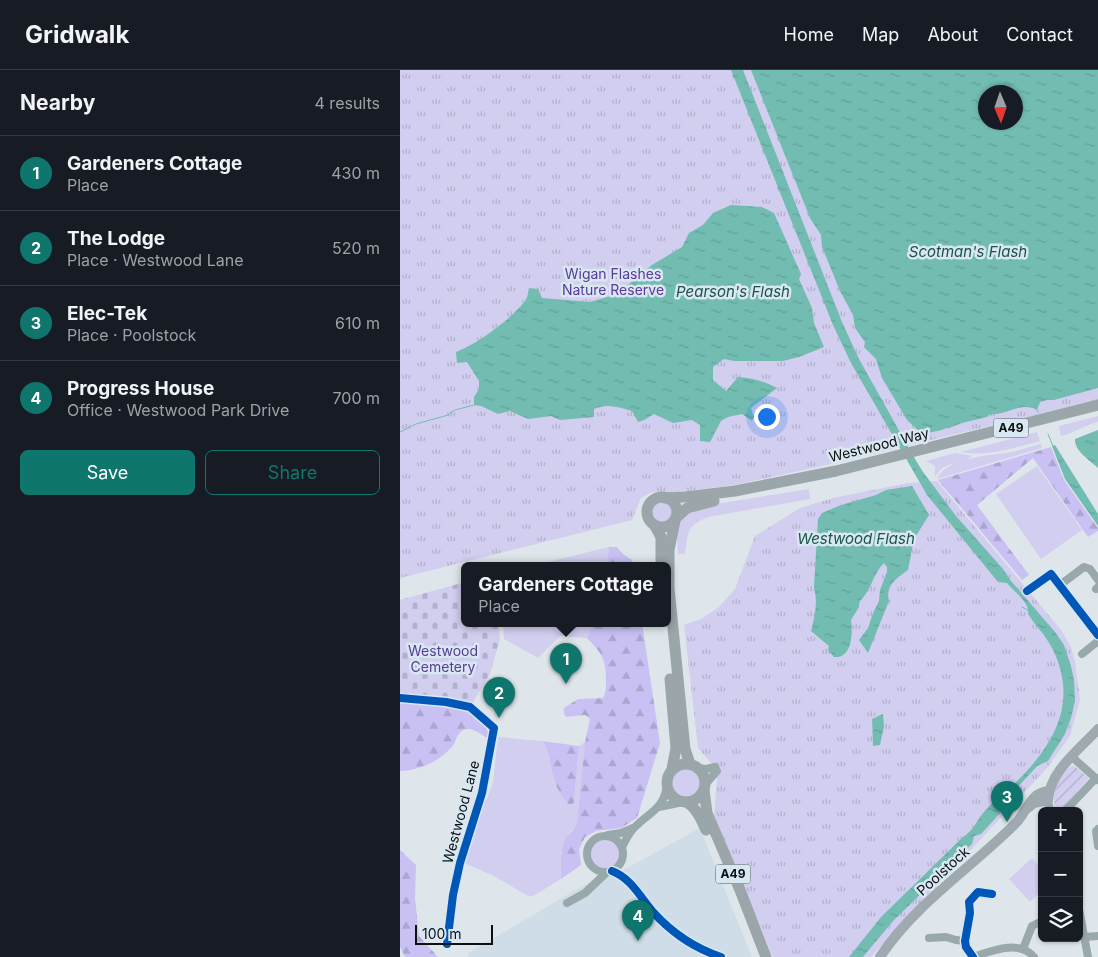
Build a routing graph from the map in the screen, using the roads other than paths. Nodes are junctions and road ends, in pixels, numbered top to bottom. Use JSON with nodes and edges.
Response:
{"nodes":[{"id":1,"x":1098,"y":405,"type":"edge"},
{"id":2,"x":1098,"y":412,"type":"edge"},
{"id":3,"x":924,"y":453,"type":"junction"},
{"id":4,"x":892,"y":461,"type":"junction"},
{"id":5,"x":664,"y":498,"type":"junction"},
{"id":6,"x":676,"y":519,"type":"junction"},
{"id":7,"x":655,"y":526,"type":"junction"},
{"id":8,"x":661,"y":562,"type":"edge"},
{"id":9,"x":669,"y":562,"type":"edge"},
{"id":10,"x":1098,"y":580,"type":"edge"},
{"id":11,"x":1060,"y":585,"type":"junction"},
{"id":12,"x":1027,"y":591,"type":"dead end"},
{"id":13,"x":671,"y":621,"type":"edge"},
{"id":14,"x":664,"y":627,"type":"edge"},
{"id":15,"x":1098,"y":635,"type":"edge"},
{"id":16,"x":1098,"y":641,"type":"edge"},
{"id":17,"x":1082,"y":654,"type":"dead end"},
{"id":18,"x":400,"y":698,"type":"edge"},
{"id":19,"x":1098,"y":729,"type":"edge"},
{"id":20,"x":1072,"y":757,"type":"junction"},
{"id":21,"x":694,"y":766,"type":"junction"},
{"id":22,"x":672,"y":769,"type":"junction"},
{"id":23,"x":1097,"y":779,"type":"edge"},
{"id":24,"x":667,"y":785,"type":"junction"},
{"id":25,"x":704,"y":787,"type":"junction"},
{"id":26,"x":1049,"y":801,"type":"edge"},
{"id":27,"x":685,"y":802,"type":"junction"},
{"id":28,"x":659,"y":807,"type":"junction"},
{"id":29,"x":1070,"y":807,"type":"edge"},
{"id":30,"x":633,"y":828,"type":"junction"},
{"id":31,"x":1098,"y":829,"type":"edge"},
{"id":32,"x":606,"y":835,"type":"junction"},
{"id":33,"x":1098,"y":846,"type":"edge"},
{"id":34,"x":622,"y":847,"type":"junction"},
{"id":35,"x":622,"y":861,"type":"junction"},
{"id":36,"x":591,"y":866,"type":"junction"},
{"id":37,"x":610,"y":872,"type":"junction"},
{"id":38,"x":629,"y":883,"type":"junction"},
{"id":39,"x":592,"y":884,"type":"junction"},
{"id":40,"x":992,"y":894,"type":"dead end"},
{"id":41,"x":568,"y":903,"type":"dead end"},
{"id":42,"x":1038,"y":923,"type":"edge"},
{"id":43,"x":1083,"y":931,"type":"edge"},
{"id":44,"x":1084,"y":936,"type":"junction"},
{"id":45,"x":1098,"y":936,"type":"edge"},
{"id":46,"x":929,"y":938,"type":"dead end"},
{"id":47,"x":965,"y":940,"type":"junction"},
{"id":48,"x":447,"y":944,"type":"dead end"},
{"id":49,"x":1023,"y":949,"type":"junction"},
{"id":50,"x":720,"y":957,"type":"edge"},
{"id":51,"x":758,"y":957,"type":"edge"},
{"id":52,"x":766,"y":957,"type":"edge"},
{"id":53,"x":880,"y":957,"type":"edge"},
{"id":54,"x":973,"y":957,"type":"edge"},
{"id":55,"x":1034,"y":957,"type":"edge"},
{"id":56,"x":1088,"y":957,"type":"edge"}],
"edges":[{"from":1,"to":3,"type":"highway","name":"Westwood Way","number":"A49"},
{"from":2,"to":3,"type":"highway","name":"Westwood Way","number":"A49"},
{"from":3,"to":4,"type":"highway","name":"Westwood Way","number":"A49"},
{"from":4,"to":5,"type":"highway","name":"Westwood Way","number":"A49"},
{"from":4,"to":6,"type":"highway","name":"Westwood Way","number":"A49"},
{"from":5,"to":6,"type":"highway"},
{"from":5,"to":7,"type":"highway"},
{"from":6,"to":7,"type":"highway","number":"A49"},
{"from":6,"to":9,"type":"highway","number":"A49"},
{"from":7,"to":8,"type":"highway"},
{"from":10,"to":11,"type":"street"},
{"from":11,"to":12,"type":"street"},
{"from":11,"to":15,"type":"street"},
{"from":13,"to":21,"type":"highway","number":"A49"},
{"from":14,"to":22,"type":"highway"},
{"from":16,"to":17,"type":"street"},
{"from":18,"to":48,"type":"street","name":"Westwood Lane"},
{"from":19,"to":20,"type":"main road","name":"Poolstock"},
{"from":20,"to":23,"type":"street"},
{"from":20,"to":26,"type":"main road","name":"Poolstock"},
{"from":21,"to":22,"type":"highway"},
{"from":21,"to":25,"type":"highway","number":"A49"},
{"from":22,"to":24,"type":"highway"},
{"from":23,"to":29,"type":"street"},
{"from":24,"to":27,"type":"highway","number":"A49"},
{"from":24,"to":28,"type":"street"},
{"from":25,"to":27,"type":"highway"},
{"from":25,"to":52,"type":"highway","number":"A49"},
{"from":26,"to":53,"type":"main road","name":"Poolstock"},
{"from":27,"to":28,"type":"street"},
{"from":27,"to":51,"type":"highway","number":"A49"},
{"from":28,"to":30,"type":"street"},
{"from":30,"to":32,"type":"street"},
{"from":30,"to":34,"type":"street"},
{"from":31,"to":33,"type":"street"},
{"from":32,"to":34,"type":"street"},
{"from":32,"to":36,"type":"street"},
{"from":34,"to":35,"type":"street"},
{"from":35,"to":37,"type":"street"},
{"from":35,"to":38,"type":"street"},
{"from":36,"to":37,"type":"street"},
{"from":36,"to":39,"type":"street"},
{"from":37,"to":38,"type":"street"},
{"from":37,"to":39,"type":"street"},
{"from":38,"to":50,"type":"street"},
{"from":39,"to":41,"type":"street"},
{"from":40,"to":47,"type":"street"},
{"from":42,"to":49,"type":"street"},
{"from":43,"to":44,"type":"street"},
{"from":44,"to":45,"type":"street"},
{"from":44,"to":56,"type":"street"},
{"from":46,"to":47,"type":"street"},
{"from":47,"to":54,"type":"street"},
{"from":49,"to":54,"type":"street"},
{"from":49,"to":55,"type":"street"}]}
